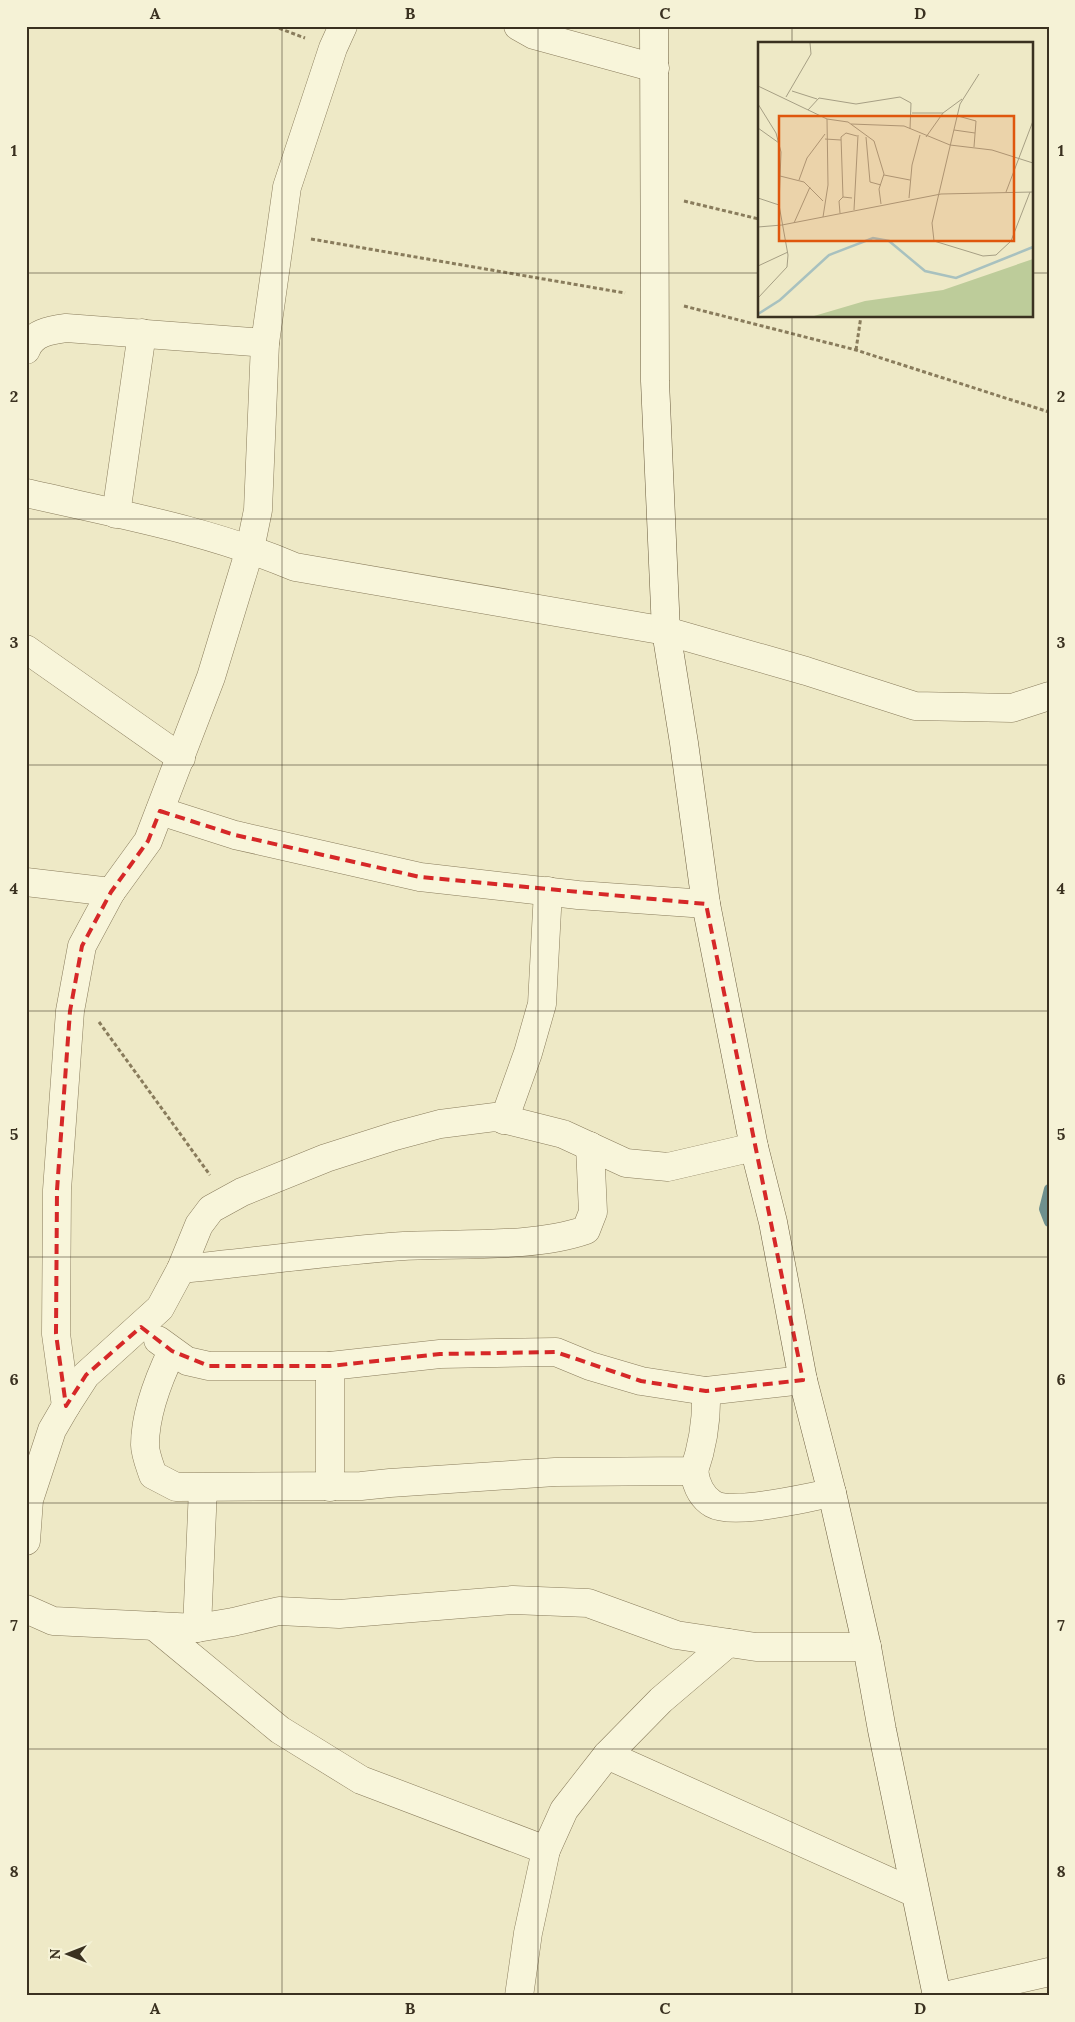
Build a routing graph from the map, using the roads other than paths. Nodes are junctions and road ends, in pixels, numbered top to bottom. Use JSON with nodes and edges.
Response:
{"nodes":[{"id":1,"x":342,"y":26,"type":"edge"},
{"id":2,"x":518,"y":26,"type":"edge"},
{"id":3,"x":654,"y":26,"type":"edge"},
{"id":4,"x":655,"y":68,"type":"junction"},
{"id":5,"x":142,"y":333,"type":"junction"},
{"id":6,"x":265,"y":343,"type":"junction"},
{"id":7,"x":26,"y":350,"type":"edge"},
{"id":8,"x":26,"y":492,"type":"edge"},
{"id":9,"x":116,"y":514,"type":"junction"},
{"id":10,"x":250,"y":548,"type":"junction"},
{"id":11,"x":666,"y":631,"type":"junction"},
{"id":12,"x":26,"y":649,"type":"edge"},
{"id":13,"x":1049,"y":696,"type":"edge"},
{"id":14,"x":181,"y":758,"type":"junction"},
{"id":15,"x":160,"y":811,"type":"junction"},
{"id":16,"x":26,"y":882,"type":"edge"},
{"id":17,"x":548,"y":891,"type":"junction"},
{"id":18,"x":111,"y":892,"type":"junction"},
{"id":19,"x":706,"y":904,"type":"junction"},
{"id":20,"x":504,"y":1120,"type":"junction"},
{"id":21,"x":590,"y":1146,"type":"junction"},
{"id":22,"x":754,"y":1147,"type":"junction"},
{"id":23,"x":181,"y":1269,"type":"junction"},
{"id":24,"x":140,"y":1327,"type":"junction"},
{"id":25,"x":172,"y":1351,"type":"junction"},
{"id":26,"x":330,"y":1366,"type":"junction"},
{"id":27,"x":803,"y":1380,"type":"junction"},
{"id":28,"x":706,"y":1391,"type":"junction"},
{"id":29,"x":66,"y":1406,"type":"junction"},
{"id":30,"x":694,"y":1471,"type":"junction"},
{"id":31,"x":330,"y":1487,"type":"junction"},
{"id":32,"x":203,"y":1488,"type":"junction"},
{"id":33,"x":832,"y":1493,"type":"junction"},
{"id":34,"x":26,"y":1541,"type":"edge"},
{"id":35,"x":26,"y":1609,"type":"edge"},
{"id":36,"x":154,"y":1626,"type":"junction"},
{"id":37,"x":197,"y":1628,"type":"junction"},
{"id":38,"x":728,"y":1643,"type":"junction"},
{"id":39,"x":867,"y":1647,"type":"junction"},
{"id":40,"x":607,"y":1755,"type":"junction"},
{"id":41,"x":546,"y":1850,"type":"junction"},
{"id":42,"x":915,"y":1893,"type":"junction"},
{"id":43,"x":1049,"y":1972,"type":"edge"},
{"id":44,"x":519,"y":1996,"type":"edge"},
{"id":45,"x":937,"y":1996,"type":"edge"},
{"id":46,"x":945,"y":1996,"type":"edge"}],
"edges":[{"from":1,"to":6,"type":"street"},
{"from":2,"to":4,"type":"street"},
{"from":3,"to":4,"type":"street"},
{"from":4,"to":11,"type":"street"},
{"from":5,"to":6,"type":"street"},
{"from":5,"to":7,"type":"street"},
{"from":5,"to":9,"type":"street"},
{"from":6,"to":10,"type":"street"},
{"from":8,"to":9,"type":"street"},
{"from":9,"to":10,"type":"street"},
{"from":10,"to":11,"type":"street"},
{"from":10,"to":14,"type":"street"},
{"from":11,"to":13,"type":"street"},
{"from":11,"to":19,"type":"street"},
{"from":12,"to":14,"type":"street"},
{"from":14,"to":15,"type":"street"},
{"from":15,"to":17,"type":"street"},
{"from":15,"to":18,"type":"street"},
{"from":16,"to":18,"type":"street"},
{"from":17,"to":19,"type":"street"},
{"from":17,"to":20,"type":"street"},
{"from":18,"to":29,"type":"street"},
{"from":19,"to":22,"type":"street"},
{"from":20,"to":21,"type":"street"},
{"from":20,"to":23,"type":"street"},
{"from":21,"to":22,"type":"street"},
{"from":21,"to":23,"type":"street"},
{"from":22,"to":27,"type":"street"},
{"from":23,"to":24,"type":"street"},
{"from":24,"to":25,"type":"street"},
{"from":24,"to":29,"type":"street"},
{"from":25,"to":26,"type":"street"},
{"from":25,"to":32,"type":"street"},
{"from":26,"to":28,"type":"street"},
{"from":26,"to":31,"type":"street"},
{"from":27,"to":28,"type":"street"},
{"from":27,"to":33,"type":"street"},
{"from":28,"to":30,"type":"street"},
{"from":29,"to":34,"type":"street"},
{"from":30,"to":31,"type":"street"},
{"from":30,"to":33,"type":"street"},
{"from":31,"to":32,"type":"street"},
{"from":32,"to":37,"type":"street"},
{"from":33,"to":39,"type":"street"},
{"from":35,"to":36,"type":"street"},
{"from":36,"to":37,"type":"street"},
{"from":36,"to":41,"type":"street"},
{"from":37,"to":38,"type":"street"},
{"from":38,"to":39,"type":"street"},
{"from":38,"to":40,"type":"street"},
{"from":39,"to":42,"type":"street"},
{"from":40,"to":41,"type":"street"},
{"from":40,"to":42,"type":"street"},
{"from":41,"to":44,"type":"street"},
{"from":42,"to":45,"type":"street"},
{"from":43,"to":46,"type":"street"}]}
